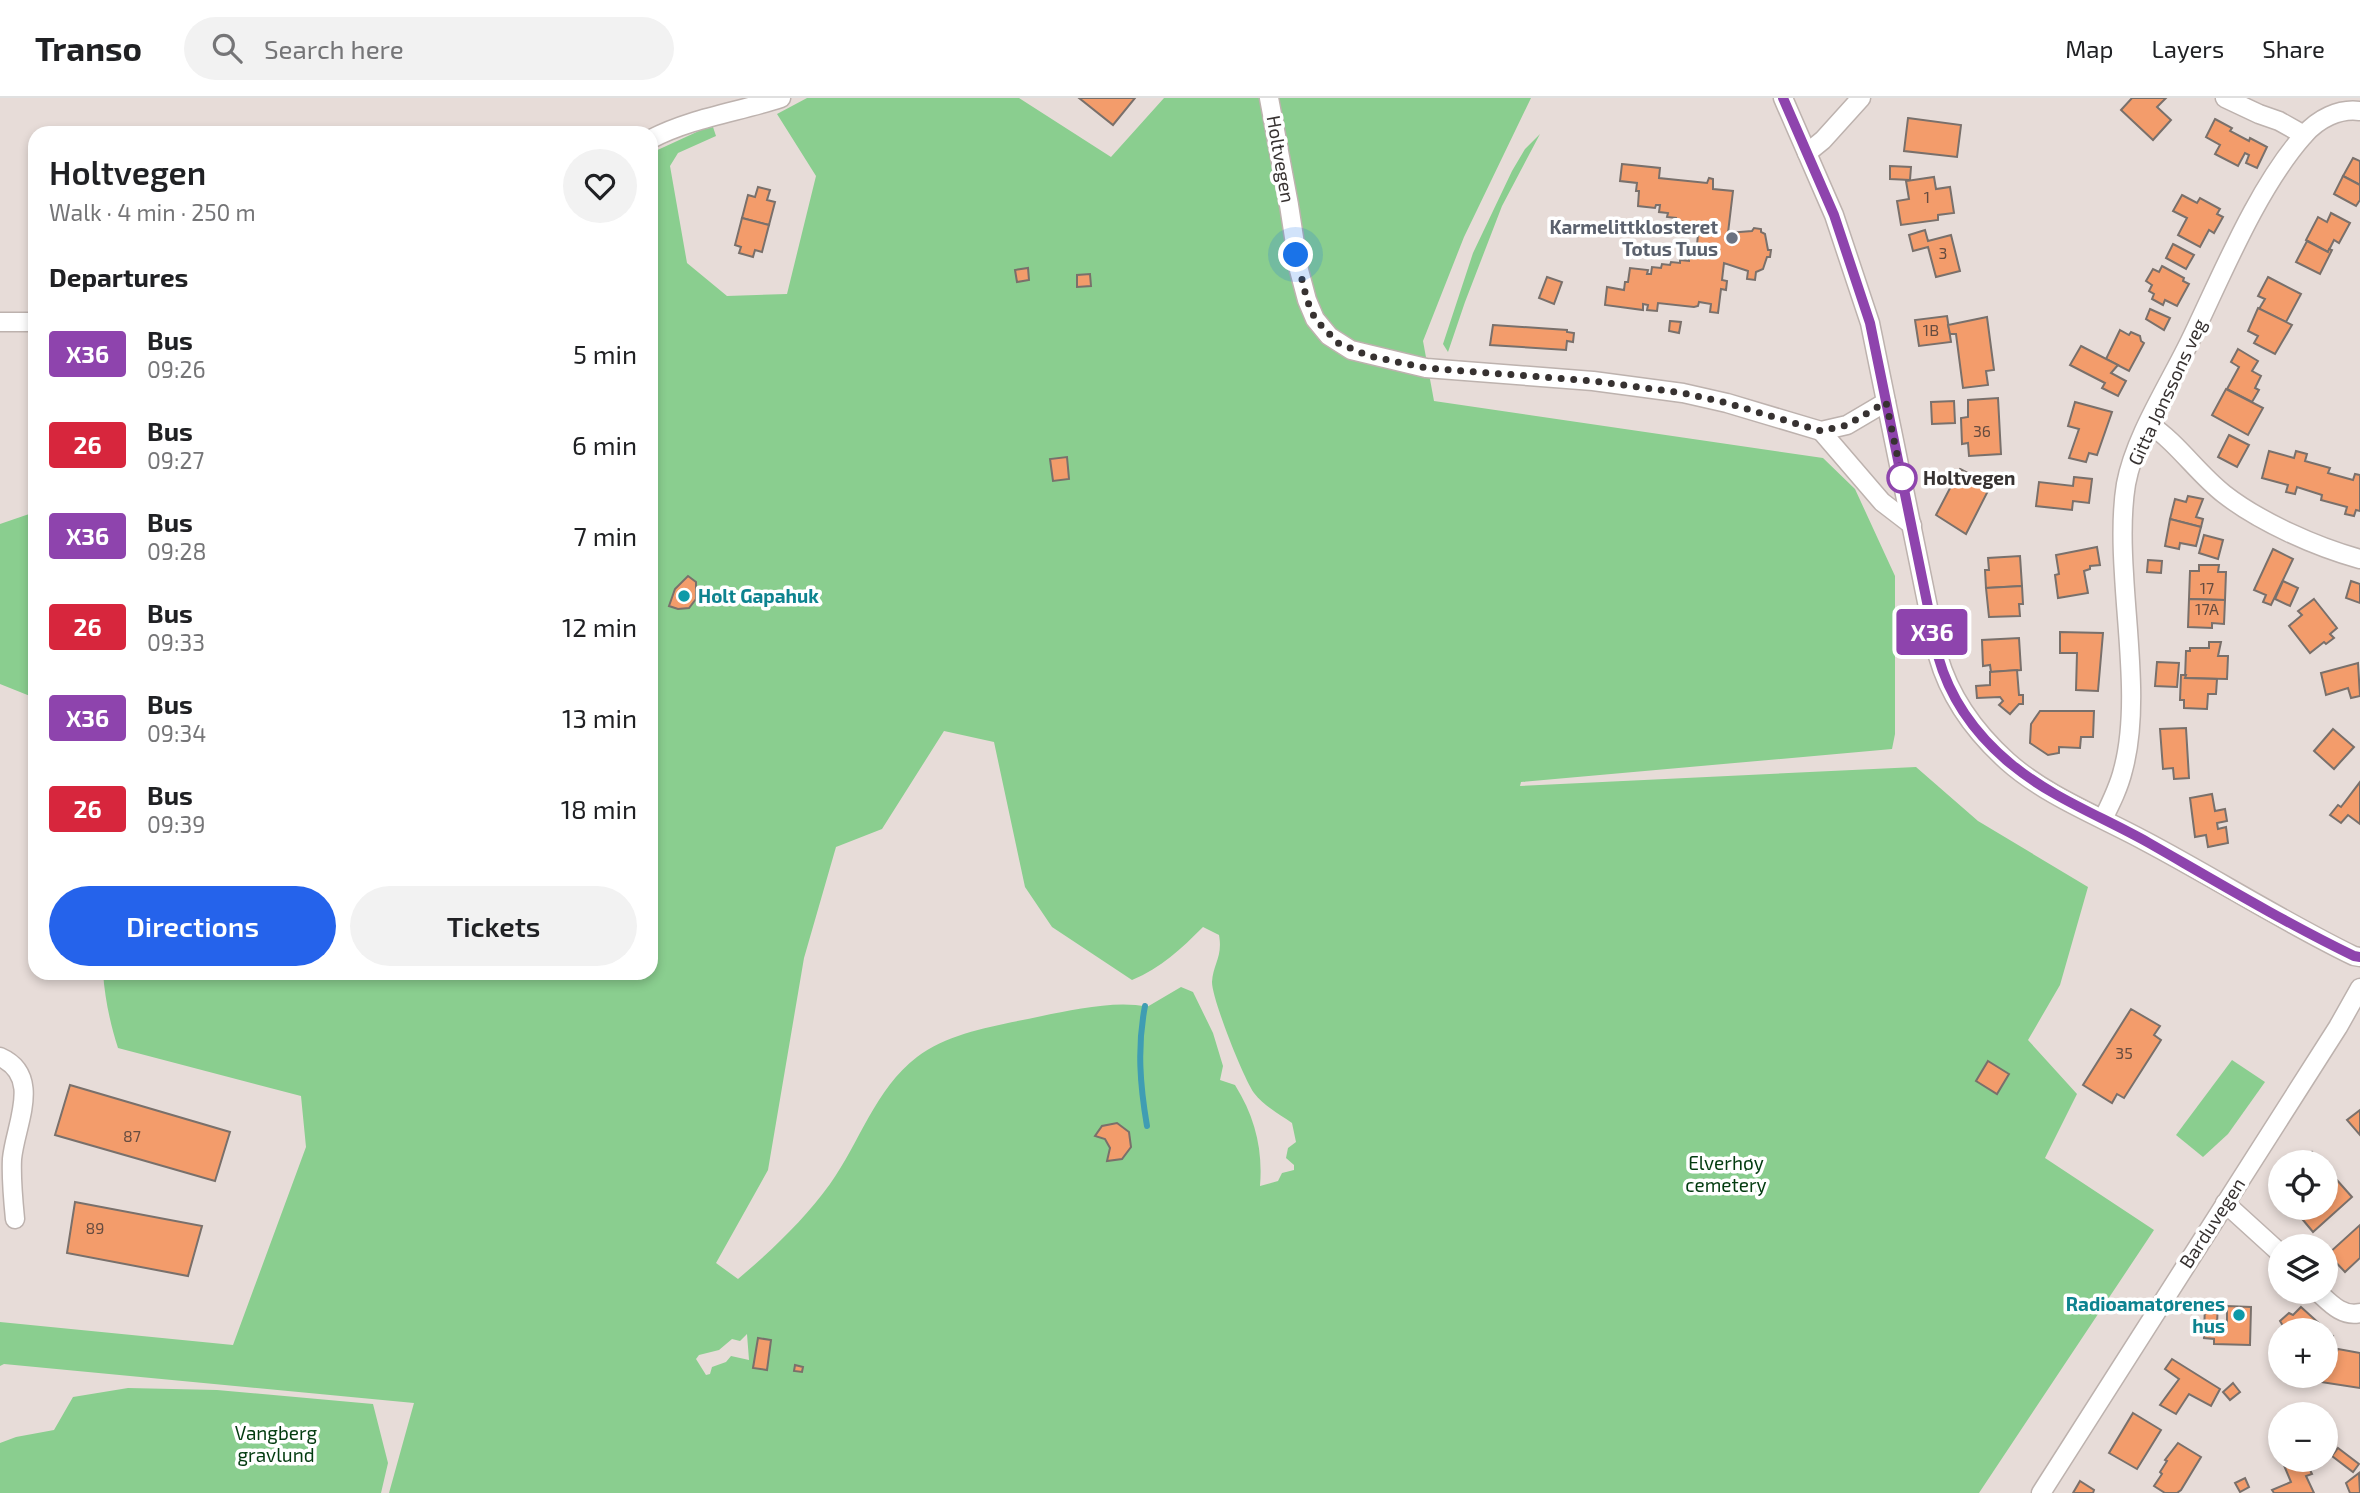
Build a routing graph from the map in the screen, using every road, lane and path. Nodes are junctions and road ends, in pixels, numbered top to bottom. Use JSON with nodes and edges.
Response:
{"nodes":[{"id":1,"x":781,"y":98,"type":"edge"},
{"id":2,"x":1269,"y":98,"type":"edge"},
{"id":3,"x":1783,"y":98,"type":"edge"},
{"id":4,"x":1861,"y":98,"type":"edge"},
{"id":5,"x":2225,"y":98,"type":"edge"},
{"id":6,"x":2351,"y":107,"type":"edge"},
{"id":7,"x":658,"y":135,"type":"edge"},
{"id":8,"x":2304,"y":135,"type":"junction"},
{"id":9,"x":1807,"y":153,"type":"junction"},
{"id":10,"x":28,"y":321,"type":"edge"},
{"id":11,"x":0,"y":322,"type":"edge"},
{"id":12,"x":1886,"y":402,"type":"junction"},
{"id":13,"x":2149,"y":424,"type":"junction"},
{"id":14,"x":1821,"y":431,"type":"junction"},
{"id":15,"x":1912,"y":525,"type":"junction"},
{"id":16,"x":2360,"y":558,"type":"edge"},
{"id":17,"x":2103,"y":819,"type":"junction"},
{"id":18,"x":2360,"y":957,"type":"edge"},
{"id":19,"x":2360,"y":988,"type":"edge"},
{"id":20,"x":0,"y":1058,"type":"edge"},
{"id":21,"x":2225,"y":1202,"type":"junction"},
{"id":22,"x":15,"y":1219,"type":"dead end"},
{"id":23,"x":2268,"y":1242,"type":"edge"},
{"id":24,"x":2331,"y":1304,"type":"edge"},
{"id":25,"x":2360,"y":1313,"type":"edge"},
{"id":26,"x":2041,"y":1493,"type":"edge"}],
"edges":[{"from":1,"to":7,"type":"street"},
{"from":2,"to":14,"type":"street","name":"Holtvegen"},
{"from":3,"to":9,"type":"street"},
{"from":4,"to":9,"type":"street"},
{"from":5,"to":8,"type":"street"},
{"from":6,"to":8,"type":"street","name":"Gitta Jønssons veg"},
{"from":8,"to":13,"type":"street","name":"Gitta Jønssons veg"},
{"from":9,"to":12,"type":"street"},
{"from":10,"to":11,"type":"street"},
{"from":12,"to":14,"type":"street"},
{"from":12,"to":15,"type":"street"},
{"from":13,"to":16,"type":"street"},
{"from":13,"to":17,"type":"street","name":"Gitta Jønssons veg"},
{"from":14,"to":15,"type":"street"},
{"from":15,"to":17,"type":"street"},
{"from":17,"to":18,"type":"street"},
{"from":19,"to":21,"type":"street","name":"Barduvegen"},
{"from":20,"to":22,"type":"street"},
{"from":21,"to":23,"type":"street"},
{"from":21,"to":26,"type":"street","name":"Barduvegen"},
{"from":24,"to":25,"type":"street"}]}
